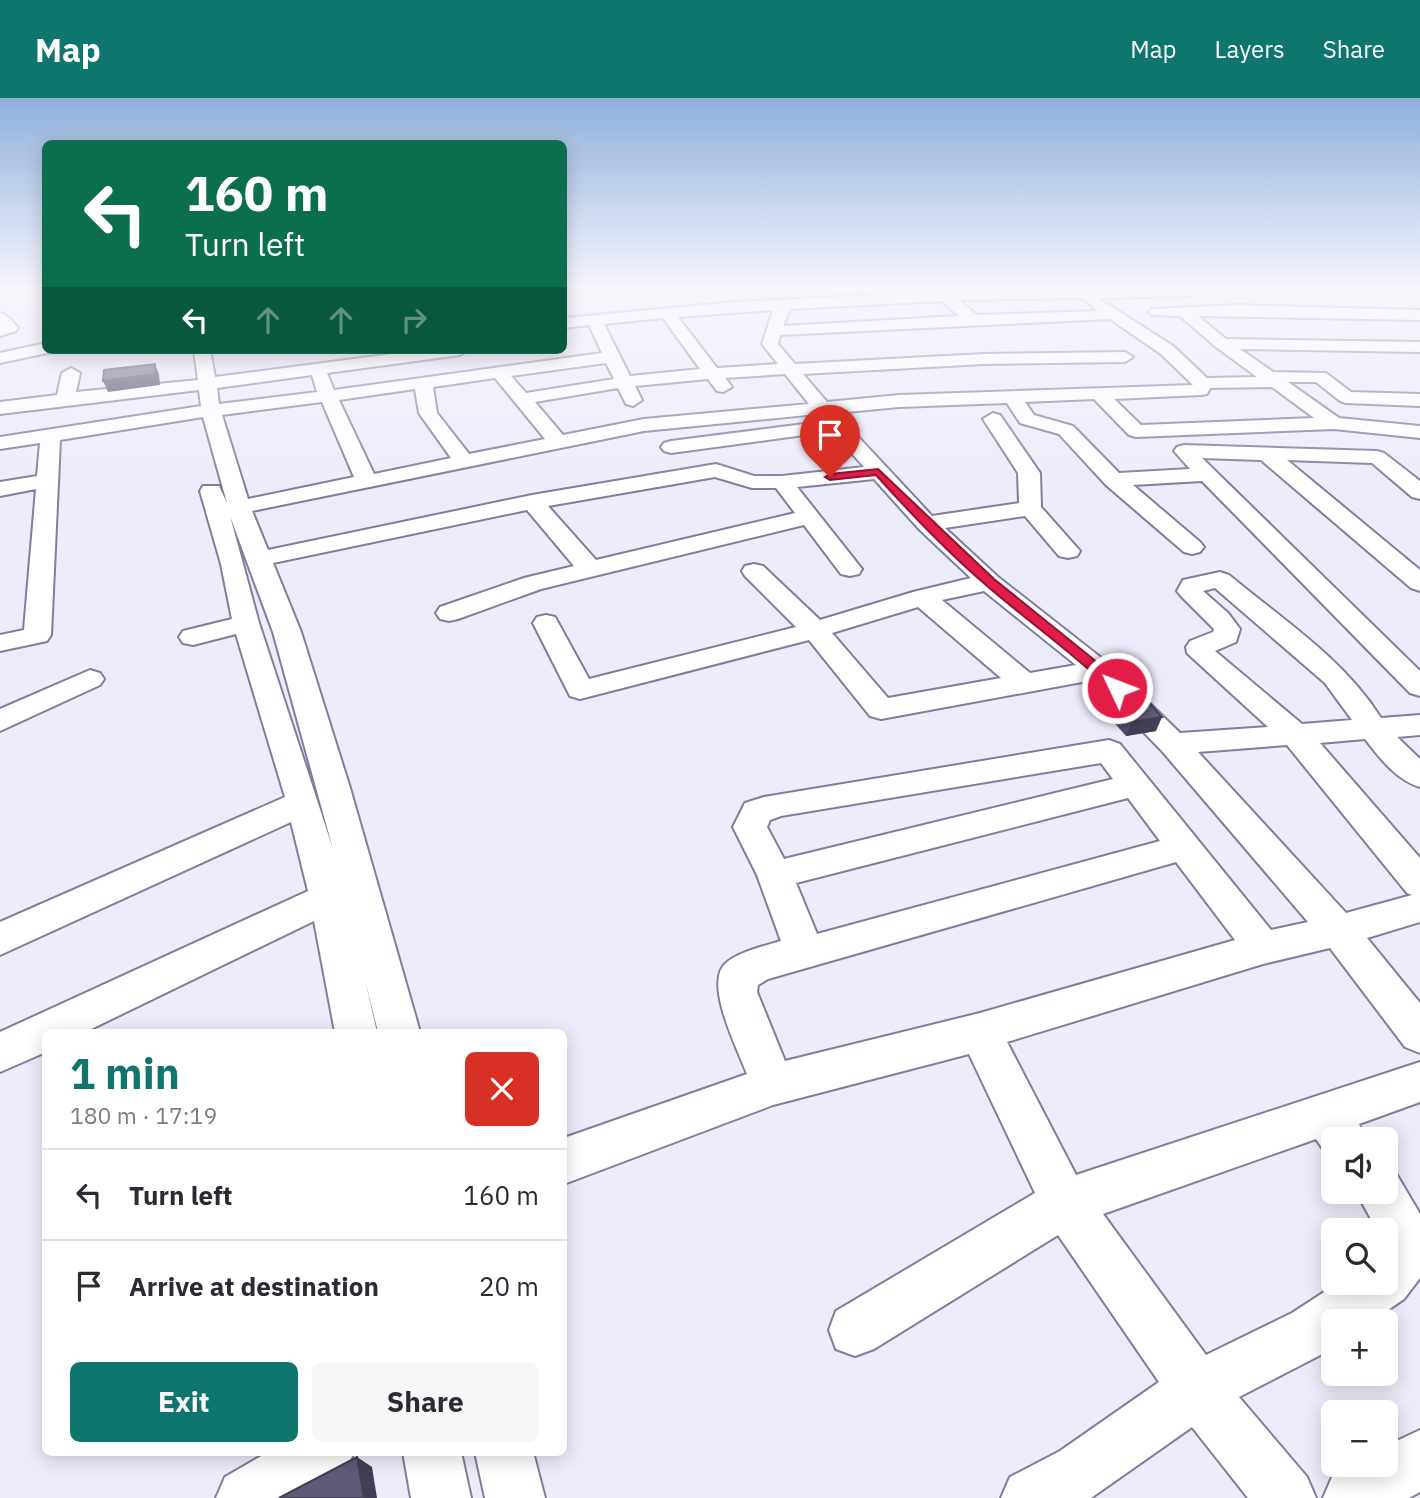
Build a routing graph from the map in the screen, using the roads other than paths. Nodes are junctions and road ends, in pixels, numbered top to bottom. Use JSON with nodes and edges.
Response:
{"nodes":[{"id":1,"x":188,"y":355,"type":"edge"},
{"id":2,"x":202,"y":355,"type":"edge"},
{"id":3,"x":536,"y":355,"type":"edge"},
{"id":4,"x":699,"y":355,"type":"edge"},
{"id":5,"x":781,"y":355,"type":"edge"},
{"id":6,"x":875,"y":355,"type":"edge"},
{"id":7,"x":981,"y":355,"type":"edge"},
{"id":8,"x":1172,"y":355,"type":"edge"},
{"id":9,"x":1239,"y":355,"type":"edge"},
{"id":10,"x":360,"y":356,"type":"edge"},
{"id":11,"x":613,"y":357,"type":"joint"},
{"id":12,"x":315,"y":359,"type":"edge"},
{"id":13,"x":984,"y":359,"type":"junction"},
{"id":14,"x":1044,"y":359,"type":"junction"},
{"id":15,"x":956,"y":360,"type":"junction"},
{"id":16,"x":1362,"y":361,"type":"dead end"},
{"id":17,"x":1420,"y":362,"type":"edge"},
{"id":18,"x":883,"y":364,"type":"junction"},
{"id":19,"x":544,"y":366,"type":"junction"},
{"id":20,"x":788,"y":369,"type":"junction"},
{"id":21,"x":499,"y":372,"type":"junction"},
{"id":22,"x":71,"y":373,"type":"dead end"},
{"id":23,"x":713,"y":373,"type":"junction"},
{"id":24,"x":1320,"y":377,"type":"junction"},
{"id":25,"x":1347,"y":377,"type":"dead end"},
{"id":26,"x":1276,"y":379,"type":"junction"},
{"id":27,"x":625,"y":382,"type":"junction"},
{"id":28,"x":1236,"y":382,"type":"junction"},
{"id":29,"x":423,"y":383,"type":"junction"},
{"id":30,"x":578,"y":390,"type":"junction"},
{"id":31,"x":1159,"y":392,"type":"junction"},
{"id":32,"x":1136,"y":393,"type":"junction"},
{"id":33,"x":1098,"y":394,"type":"junction"},
{"id":34,"x":1076,"y":395,"type":"junction"},
{"id":35,"x":1209,"y":395,"type":"junction"},
{"id":36,"x":328,"y":396,"type":"junction"},
{"id":37,"x":1012,"y":397,"type":"junction"},
{"id":38,"x":1300,"y":397,"type":"junction"},
{"id":39,"x":1346,"y":397,"type":"junction"},
{"id":40,"x":200,"y":398,"type":"junction"},
{"id":41,"x":978,"y":398,"type":"junction"},
{"id":42,"x":65,"y":399,"type":"junction"},
{"id":43,"x":522,"y":399,"type":"junction"},
{"id":44,"x":1420,"y":400,"type":"edge"},
{"id":45,"x":899,"y":401,"type":"junction"},
{"id":46,"x":1270,"y":407,"type":"dead end"},
{"id":47,"x":0,"y":408,"type":"edge"},
{"id":48,"x":743,"y":414,"type":"junction"},
{"id":49,"x":830,"y":416,"type":"junction"},
{"id":50,"x":993,"y":419,"type":"dead end"},
{"id":51,"x":915,"y":423,"type":"dead end"},
{"id":52,"x":1292,"y":423,"type":"junction"},
{"id":53,"x":1334,"y":423,"type":"junction"},
{"id":54,"x":644,"y":425,"type":"junction"},
{"id":55,"x":1242,"y":426,"type":"junction"},
{"id":56,"x":1420,"y":432,"type":"edge"},
{"id":57,"x":50,"y":436,"type":"junction"},
{"id":58,"x":1181,"y":441,"type":"junction"},
{"id":59,"x":558,"y":442,"type":"junction"},
{"id":60,"x":0,"y":443,"type":"edge"},
{"id":61,"x":671,"y":447,"type":"dead end"},
{"id":62,"x":1266,"y":453,"type":"junction"},
{"id":63,"x":464,"y":462,"type":"junction"},
{"id":64,"x":878,"y":472,"type":"junction"},
{"id":65,"x":1209,"y":474,"type":"junction"},
{"id":66,"x":1114,"y":480,"type":"junction"},
{"id":67,"x":46,"y":481,"type":"junction"},
{"id":68,"x":367,"y":482,"type":"junction"},
{"id":69,"x":782,"y":482,"type":"junction"},
{"id":70,"x":0,"y":489,"type":"edge"},
{"id":71,"x":1420,"y":492,"type":"edge"},
{"id":72,"x":532,"y":502,"type":"junction"},
{"id":73,"x":1030,"y":508,"type":"junction"},
{"id":74,"x":227,"y":510,"type":"junction"},
{"id":75,"x":809,"y":517,"type":"junction"},
{"id":76,"x":927,"y":524,"type":"junction"},
{"id":77,"x":1192,"y":547,"type":"dead end"},
{"id":78,"x":1068,"y":551,"type":"dead end"},
{"id":79,"x":259,"y":559,"type":"junction"},
{"id":80,"x":1410,"y":565,"type":"edge"},
{"id":81,"x":850,"y":569,"type":"dead end"},
{"id":82,"x":592,"y":571,"type":"junction"},
{"id":83,"x":754,"y":571,"type":"dead end"},
{"id":84,"x":989,"y":582,"type":"junction"},
{"id":85,"x":1420,"y":583,"type":"edge"},
{"id":86,"x":922,"y":597,"type":"junction"},
{"id":87,"x":449,"y":613,"type":"dead end"},
{"id":88,"x":246,"y":623,"type":"junction"},
{"id":89,"x":546,"y":623,"type":"dead end"},
{"id":90,"x":815,"y":630,"type":"junction"},
{"id":91,"x":193,"y":637,"type":"dead end"},
{"id":92,"x":0,"y":643,"type":"edge"},
{"id":93,"x":1099,"y":670,"type":"junction"},
{"id":94,"x":90,"y":678,"type":"dead end"},
{"id":95,"x":1023,"y":682,"type":"junction"},
{"id":96,"x":1420,"y":687,"type":"edge"},
{"id":97,"x":0,"y":721,"type":"edge"},
{"id":98,"x":1420,"y":725,"type":"edge"},
{"id":99,"x":1372,"y":728,"type":"junction"},
{"id":100,"x":1295,"y":734,"type":"junction"},
{"id":101,"x":1173,"y":744,"type":"junction"},
{"id":102,"x":1420,"y":776,"type":"edge"},
{"id":103,"x":1136,"y":785,"type":"junction"},
{"id":104,"x":303,"y":803,"type":"junction"},
{"id":105,"x":1184,"y":847,"type":"junction"},
{"id":106,"x":775,"y":875,"type":"junction"},
{"id":107,"x":1420,"y":883,"type":"edge"},
{"id":108,"x":328,"y":898,"type":"junction"},
{"id":109,"x":1420,"y":907,"type":"edge"},
{"id":110,"x":1339,"y":931,"type":"junction"},
{"id":111,"x":0,"y":939,"type":"edge"},
{"id":112,"x":1263,"y":948,"type":"junction"},
{"id":113,"x":805,"y":953,"type":"junction"},
{"id":114,"x":51,"y":1029,"type":"edge"},
{"id":115,"x":355,"y":1029,"type":"edge"},
{"id":116,"x":398,"y":1029,"type":"edge"},
{"id":117,"x":980,"y":1032,"type":"junction"},
{"id":118,"x":42,"y":1033,"type":"edge"},
{"id":119,"x":1420,"y":1034,"type":"edge"},
{"id":120,"x":0,"y":1053,"type":"edge"},
{"id":121,"x":1420,"y":1082,"type":"edge"},
{"id":122,"x":773,"y":1085,"type":"junction"},
{"id":123,"x":1334,"y":1127,"type":"edge"},
{"id":124,"x":1321,"y":1131,"type":"edge"},
{"id":125,"x":567,"y":1160,"type":"edge"},
{"id":126,"x":1065,"y":1203,"type":"junction"},
{"id":127,"x":1398,"y":1219,"type":"edge"},
{"id":128,"x":1398,"y":1270,"type":"edge"},
{"id":129,"x":1366,"y":1295,"type":"edge"},
{"id":130,"x":855,"y":1330,"type":"dead end"},
{"id":131,"x":1197,"y":1389,"type":"junction"},
{"id":132,"x":318,"y":1456,"type":"edge"},
{"id":133,"x":433,"y":1456,"type":"edge"},
{"id":134,"x":505,"y":1456,"type":"edge"},
{"id":135,"x":1420,"y":1459,"type":"edge"},
{"id":136,"x":246,"y":1498,"type":"edge"},
{"id":137,"x":441,"y":1498,"type":"edge"},
{"id":138,"x":515,"y":1498,"type":"edge"},
{"id":139,"x":1031,"y":1498,"type":"edge"},
{"id":140,"x":1286,"y":1498,"type":"edge"},
{"id":141,"x":1353,"y":1498,"type":"edge"}],
"edges":[{"from":1,"to":40,"type":"street"},
{"from":2,"to":40,"type":"street"},
{"from":3,"to":19,"type":"street"},
{"from":4,"to":23,"type":"street"},
{"from":5,"to":20,"type":"street"},
{"from":6,"to":18,"type":"street"},
{"from":7,"to":13,"type":"street"},
{"from":8,"to":35,"type":"street"},
{"from":9,"to":26,"type":"street"},
{"from":10,"to":12,"type":"street"},
{"from":11,"to":19,"type":"street"},
{"from":11,"to":27,"type":"street"},
{"from":12,"to":36,"type":"street"},
{"from":12,"to":40,"type":"street"},
{"from":13,"to":14,"type":"street"},
{"from":13,"to":15,"type":"street"},
{"from":14,"to":31,"type":"street"},
{"from":14,"to":34,"type":"street"},
{"from":15,"to":18,"type":"street"},
{"from":15,"to":41,"type":"street"},
{"from":16,"to":17,"type":"street"},
{"from":18,"to":20,"type":"street"},
{"from":19,"to":21,"type":"street"},
{"from":19,"to":30,"type":"street"},
{"from":20,"to":23,"type":"street"},
{"from":20,"to":49,"type":"street"},
{"from":21,"to":29,"type":"street"},
{"from":21,"to":43,"type":"street"},
{"from":22,"to":42,"type":"street"},
{"from":23,"to":27,"type":"street"},
{"from":23,"to":48,"type":"street"},
{"from":24,"to":25,"type":"street"},
{"from":24,"to":26,"type":"street"},
{"from":24,"to":39,"type":"street"},
{"from":26,"to":28,"type":"street"},
{"from":26,"to":38,"type":"street"},
{"from":27,"to":30,"type":"street"},
{"from":27,"to":54,"type":"street"},
{"from":28,"to":35,"type":"street"},
{"from":28,"to":38,"type":"street"},
{"from":29,"to":36,"type":"street"},
{"from":29,"to":63,"type":"street"},
{"from":30,"to":43,"type":"street"},
{"from":31,"to":32,"type":"street"},
{"from":31,"to":35,"type":"street"},
{"from":32,"to":33,"type":"street"},
{"from":32,"to":58,"type":"street"},
{"from":33,"to":34,"type":"street"},
{"from":33,"to":58,"type":"street"},
{"from":34,"to":37,"type":"street"},
{"from":35,"to":55,"type":"street"},
{"from":36,"to":40,"type":"street"},
{"from":36,"to":68,"type":"street"},
{"from":37,"to":41,"type":"street"},
{"from":37,"to":66,"type":"street"},
{"from":38,"to":39,"type":"street"},
{"from":38,"to":53,"type":"street"},
{"from":39,"to":44,"type":"street"},
{"from":40,"to":42,"type":"street"},
{"from":40,"to":57,"type":"street"},
{"from":40,"to":74,"type":"street"},
{"from":41,"to":45,"type":"street"},
{"from":42,"to":47,"type":"street"},
{"from":43,"to":59,"type":"street"},
{"from":45,"to":49,"type":"street"},
{"from":45,"to":51,"type":"street"},
{"from":46,"to":52,"type":"street"},
{"from":48,"to":49,"type":"street"},
{"from":48,"to":54,"type":"street"},
{"from":49,"to":61,"type":"street"},
{"from":49,"to":64,"type":"street"},
{"from":50,"to":73,"type":"street"},
{"from":52,"to":53,"type":"street"},
{"from":52,"to":55,"type":"street"},
{"from":53,"to":56,"type":"street"},
{"from":54,"to":59,"type":"street"},
{"from":55,"to":58,"type":"street"},
{"from":57,"to":60,"type":"street"},
{"from":57,"to":67,"type":"street"},
{"from":58,"to":62,"type":"street"},
{"from":58,"to":65,"type":"street"},
{"from":59,"to":63,"type":"street"},
{"from":62,"to":71,"type":"street"},
{"from":62,"to":80,"type":"street"},
{"from":63,"to":68,"type":"street"},
{"from":64,"to":69,"type":"street"},
{"from":64,"to":76,"type":"street"},
{"from":65,"to":66,"type":"street"},
{"from":65,"to":96,"type":"street"},
{"from":66,"to":77,"type":"street"},
{"from":67,"to":70,"type":"street"},
{"from":67,"to":92,"type":"street"},
{"from":68,"to":74,"type":"street"},
{"from":69,"to":72,"type":"street"},
{"from":69,"to":75,"type":"street"},
{"from":72,"to":79,"type":"street"},
{"from":72,"to":82,"type":"street"},
{"from":73,"to":76,"type":"street"},
{"from":73,"to":78,"type":"street"},
{"from":74,"to":79,"type":"street"},
{"from":74,"to":88,"type":"street"},
{"from":75,"to":81,"type":"street"},
{"from":75,"to":82,"type":"street"},
{"from":76,"to":84,"type":"street"},
{"from":79,"to":116,"type":"street"},
{"from":80,"to":85,"type":"street"},
{"from":82,"to":87,"type":"street"},
{"from":83,"to":90,"type":"street"},
{"from":84,"to":86,"type":"street"},
{"from":84,"to":93,"type":"street"},
{"from":86,"to":90,"type":"street"},
{"from":86,"to":95,"type":"street"},
{"from":88,"to":91,"type":"street"},
{"from":88,"to":104,"type":"street"},
{"from":89,"to":90,"type":"street"},
{"from":90,"to":95,"type":"street"},
{"from":93,"to":95,"type":"street"},
{"from":93,"to":101,"type":"street"},
{"from":94,"to":97,"type":"street"},
{"from":98,"to":99,"type":"street"},
{"from":99,"to":100,"type":"street"},
{"from":99,"to":100,"type":"street"},
{"from":99,"to":102,"type":"street"},
{"from":100,"to":101,"type":"street"},
{"from":100,"to":107,"type":"street"},
{"from":101,"to":110,"type":"street"},
{"from":103,"to":105,"type":"street"},
{"from":103,"to":106,"type":"street"},
{"from":103,"to":106,"type":"street"},
{"from":104,"to":108,"type":"street"},
{"from":104,"to":111,"type":"street"},
{"from":105,"to":112,"type":"street"},
{"from":105,"to":113,"type":"street"},
{"from":106,"to":113,"type":"street"},
{"from":108,"to":114,"type":"street"},
{"from":108,"to":115,"type":"street"},
{"from":109,"to":110,"type":"street"},
{"from":110,"to":112,"type":"street"},
{"from":110,"to":119,"type":"street"},
{"from":112,"to":117,"type":"street"},
{"from":113,"to":122,"type":"street"},
{"from":117,"to":122,"type":"street"},
{"from":117,"to":126,"type":"street"},
{"from":118,"to":120,"type":"street"},
{"from":121,"to":123,"type":"street"},
{"from":122,"to":125,"type":"street"},
{"from":124,"to":126,"type":"street"},
{"from":126,"to":130,"type":"street"},
{"from":126,"to":131,"type":"street"},
{"from":127,"to":128,"type":"street"},
{"from":129,"to":131,"type":"street"},
{"from":131,"to":139,"type":"street"},
{"from":131,"to":140,"type":"street"},
{"from":132,"to":136,"type":"street"},
{"from":133,"to":137,"type":"street"},
{"from":134,"to":138,"type":"street"},
{"from":135,"to":141,"type":"street"}]}
